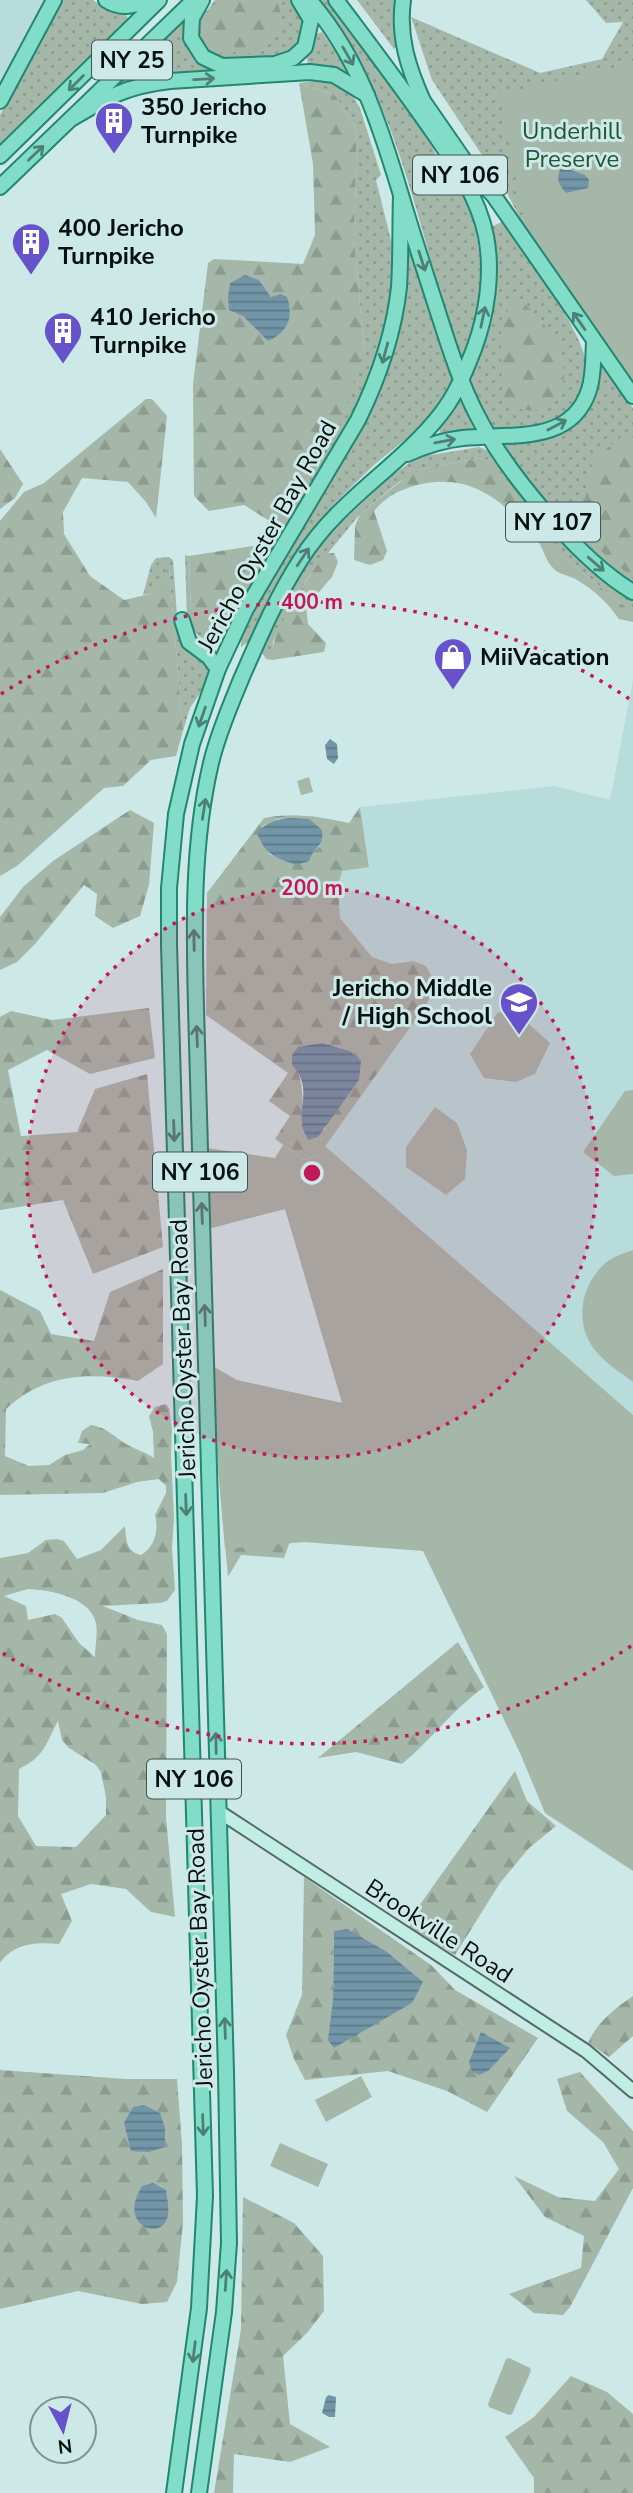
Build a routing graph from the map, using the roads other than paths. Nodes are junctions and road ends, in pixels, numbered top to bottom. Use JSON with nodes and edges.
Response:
{"nodes":[{"id":1,"x":54,"y":0,"type":"edge"},
{"id":2,"x":106,"y":0,"type":"edge"},
{"id":3,"x":148,"y":0,"type":"edge"},
{"id":4,"x":159,"y":0,"type":"edge"},
{"id":5,"x":194,"y":0,"type":"edge"},
{"id":6,"x":202,"y":0,"type":"edge"},
{"id":7,"x":299,"y":0,"type":"edge"},
{"id":8,"x":309,"y":0,"type":"edge"},
{"id":9,"x":336,"y":0,"type":"edge"},
{"id":10,"x":347,"y":0,"type":"edge"},
{"id":11,"x":403,"y":0,"type":"edge"},
{"id":12,"x":367,"y":95,"type":"junction"},
{"id":13,"x":0,"y":101,"type":"edge"},
{"id":14,"x":424,"y":102,"type":"junction"},
{"id":15,"x":71,"y":119,"type":"junction"},
{"id":16,"x":0,"y":156,"type":"edge"},
{"id":17,"x":0,"y":187,"type":"edge"},
{"id":18,"x":401,"y":196,"type":"junction"},
{"id":19,"x":594,"y":342,"type":"junction"},
{"id":20,"x":462,"y":381,"type":"junction"},
{"id":21,"x":633,"y":396,"type":"edge"},
{"id":22,"x":491,"y":437,"type":"junction"},
{"id":23,"x":402,"y":455,"type":"junction"},
{"id":24,"x":633,"y":592,"type":"edge"},
{"id":25,"x":182,"y":620,"type":"dead end"},
{"id":26,"x":218,"y":669,"type":"junction"},
{"id":27,"x":196,"y":1008,"type":"junction"},
{"id":28,"x":171,"y":1010,"type":"junction"},
{"id":29,"x":206,"y":1348,"type":"junction"},
{"id":30,"x":181,"y":1349,"type":"junction"},
{"id":31,"x":193,"y":1717,"type":"junction"},
{"id":32,"x":218,"y":1811,"type":"junction"},
{"id":33,"x":633,"y":2091,"type":"edge"},
{"id":34,"x":203,"y":2251,"type":"junction"},
{"id":35,"x":228,"y":2252,"type":"junction"},
{"id":36,"x":174,"y":2493,"type":"edge"},
{"id":37,"x":199,"y":2493,"type":"edge"}],
"edges":[{"from":1,"to":13,"type":"main road"},
{"from":2,"to":3,"type":"main road"},
{"from":4,"to":16,"type":"main road","number":"NY 25","one_way":true},
{"from":5,"to":15,"type":"main road","number":"NY 25"},
{"from":6,"to":7,"type":"main road"},
{"from":8,"to":12,"type":"main road","number":"NY 106","one_way":true},
{"from":20,"to":9,"type":"main road","name":"Jericho Oyster Bay Road","number":"NY 106","one_way":true},
{"from":10,"to":14,"type":"main road"},
{"from":11,"to":14,"type":"main road"},
{"from":15,"to":12,"type":"main road","one_way":true},
{"from":12,"to":18,"type":"main road","number":"NY 106"},
{"from":19,"to":14,"type":"main road","one_way":true},
{"from":17,"to":15,"type":"main road","number":"NY 25","one_way":true},
{"from":18,"to":20,"type":"main road","number":"NY 107","one_way":true},
{"from":18,"to":26,"type":"main road","name":"Jericho Oyster Bay Road","number":"NY 106","one_way":true},
{"from":19,"to":21,"type":"main road"},
{"from":22,"to":19,"type":"main road","one_way":true},
{"from":20,"to":22,"type":"main road","number":"NY 107"},
{"from":20,"to":23,"type":"main road","name":"Jericho Oyster Bay Road","number":"NY 106"},
{"from":23,"to":22,"type":"main road","one_way":true},
{"from":22,"to":24,"type":"main road","number":"NY 107","one_way":true},
{"from":27,"to":23,"type":"main road","name":"Jericho Oyster Bay Road","number":"NY 106","one_way":true},
{"from":25,"to":26,"type":"main road"},
{"from":26,"to":28,"type":"main road","name":"Jericho Oyster Bay Road","number":"NY 106","one_way":true},
{"from":27,"to":28,"type":"main road"},
{"from":29,"to":27,"type":"main road","name":"Jericho Oyster Bay Road","number":"NY 106","one_way":true},
{"from":28,"to":30,"type":"main road","name":"Jericho Oyster Bay Road","number":"NY 106","one_way":true},
{"from":29,"to":30,"type":"main road"},
{"from":32,"to":29,"type":"main road","name":"Jericho Oyster Bay Road","number":"NY 106","one_way":true},
{"from":30,"to":31,"type":"main road","name":"Jericho Oyster Bay Road","number":"NY 106","one_way":true},
{"from":31,"to":32,"type":"main road"},
{"from":31,"to":34,"type":"main road","name":"Jericho Oyster Bay Road","number":"NY 106","one_way":true},
{"from":32,"to":33,"type":"street","name":"Brookville Road"},
{"from":35,"to":32,"type":"main road","name":"Jericho Oyster Bay Road","number":"NY 106","one_way":true},
{"from":34,"to":35,"type":"main road"},
{"from":34,"to":36,"type":"main road","name":"Jericho Oyster Bay Road","number":"NY 106","one_way":true},
{"from":37,"to":35,"type":"main road","name":"Jericho Oyster Bay Road","number":"NY 106","one_way":true}]}
